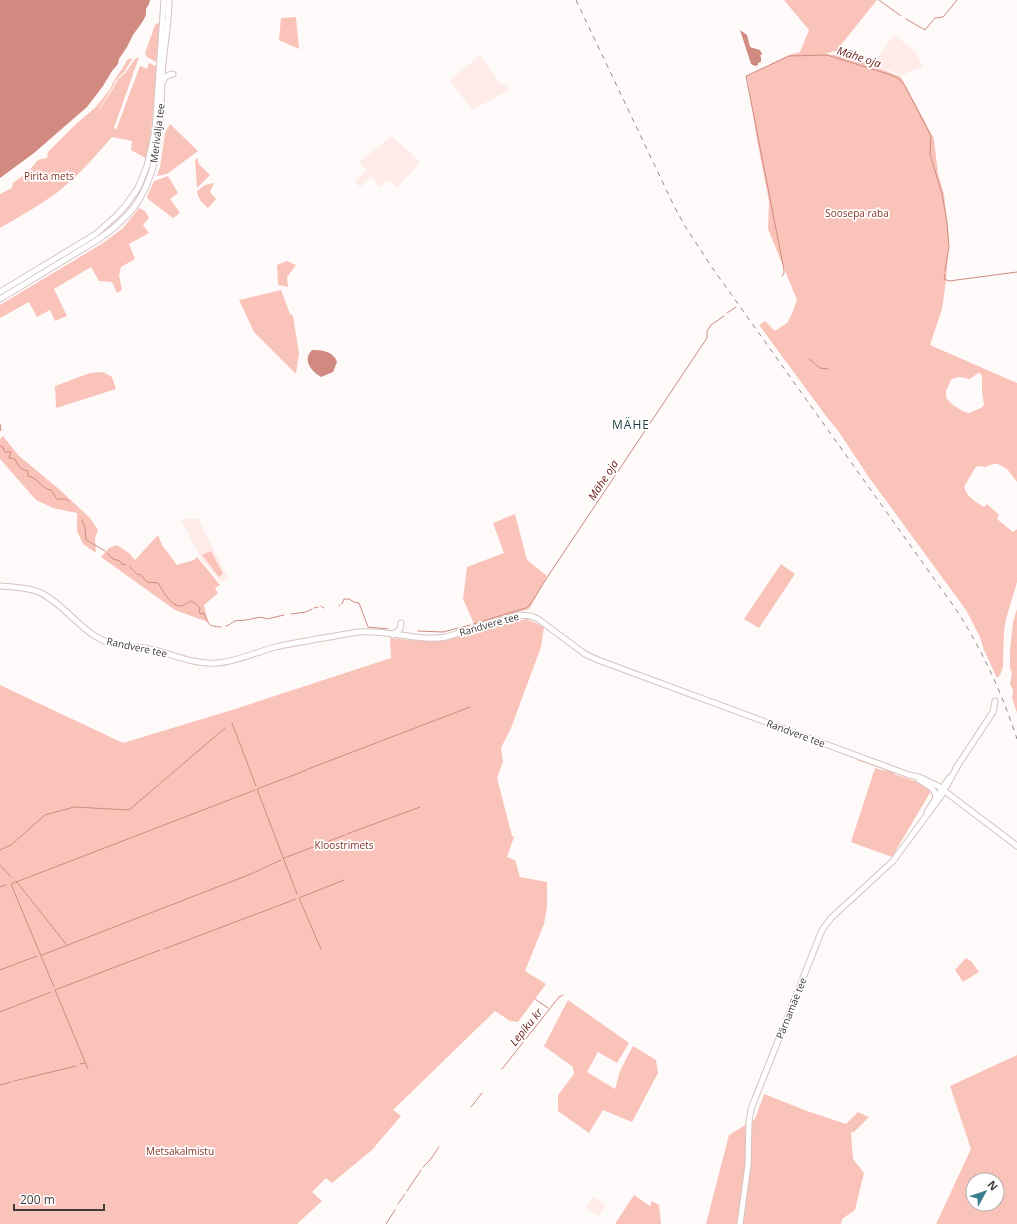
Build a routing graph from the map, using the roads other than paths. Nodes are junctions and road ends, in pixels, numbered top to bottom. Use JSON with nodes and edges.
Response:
{"nodes":[{"id":1,"x":164,"y":0,"type":"edge"},
{"id":2,"x":169,"y":0,"type":"edge"},
{"id":3,"x":173,"y":74,"type":"dead end"},
{"id":4,"x":163,"y":85,"type":"junction"},
{"id":5,"x":73,"y":248,"type":"junction"},
{"id":6,"x":72,"y":255,"type":"junction"},
{"id":7,"x":0,"y":292,"type":"edge"},
{"id":8,"x":0,"y":299,"type":"edge"},
{"id":9,"x":0,"y":586,"type":"edge"},
{"id":10,"x":402,"y":623,"type":"dead end"},
{"id":11,"x":393,"y":635,"type":"junction"},
{"id":12,"x":994,"y":701,"type":"dead end"},
{"id":13,"x":914,"y":777,"type":"junction"},
{"id":14,"x":943,"y":790,"type":"junction"},
{"id":15,"x":936,"y":797,"type":"junction"},
{"id":16,"x":917,"y":828,"type":"junction"},
{"id":17,"x":1017,"y":846,"type":"edge"},
{"id":18,"x":740,"y":1224,"type":"edge"}],
"edges":[{"from":1,"to":5,"type":"main road","name":"Merivälja tee"},
{"from":2,"to":4,"type":"main road","name":"Merivälja tee"},
{"from":3,"to":4,"type":"main road"},
{"from":4,"to":6,"type":"main road","name":"Merivälja tee"},
{"from":5,"to":6,"type":"main road"},
{"from":5,"to":7,"type":"main road","name":"Merivälja tee"},
{"from":6,"to":8,"type":"main road","name":"Merivälja tee"},
{"from":9,"to":11,"type":"main road","name":"Randvere tee"},
{"from":10,"to":11,"type":"main road"},
{"from":11,"to":13,"type":"main road","name":"Randvere tee"},
{"from":12,"to":14,"type":"main road","name":"Pärnamäe tee"},
{"from":13,"to":14,"type":"main road","name":"Randvere tee"},
{"from":13,"to":15,"type":"main road"},
{"from":14,"to":15,"type":"main road","name":"Pärnamäe tee"},
{"from":14,"to":16,"type":"main road","name":"Pärnamäe tee"},
{"from":14,"to":17,"type":"main road","name":"Randvere tee"},
{"from":15,"to":16,"type":"main road","name":"Pärnamäe tee"},
{"from":16,"to":18,"type":"main road","name":"Pärnamäe tee"}]}
